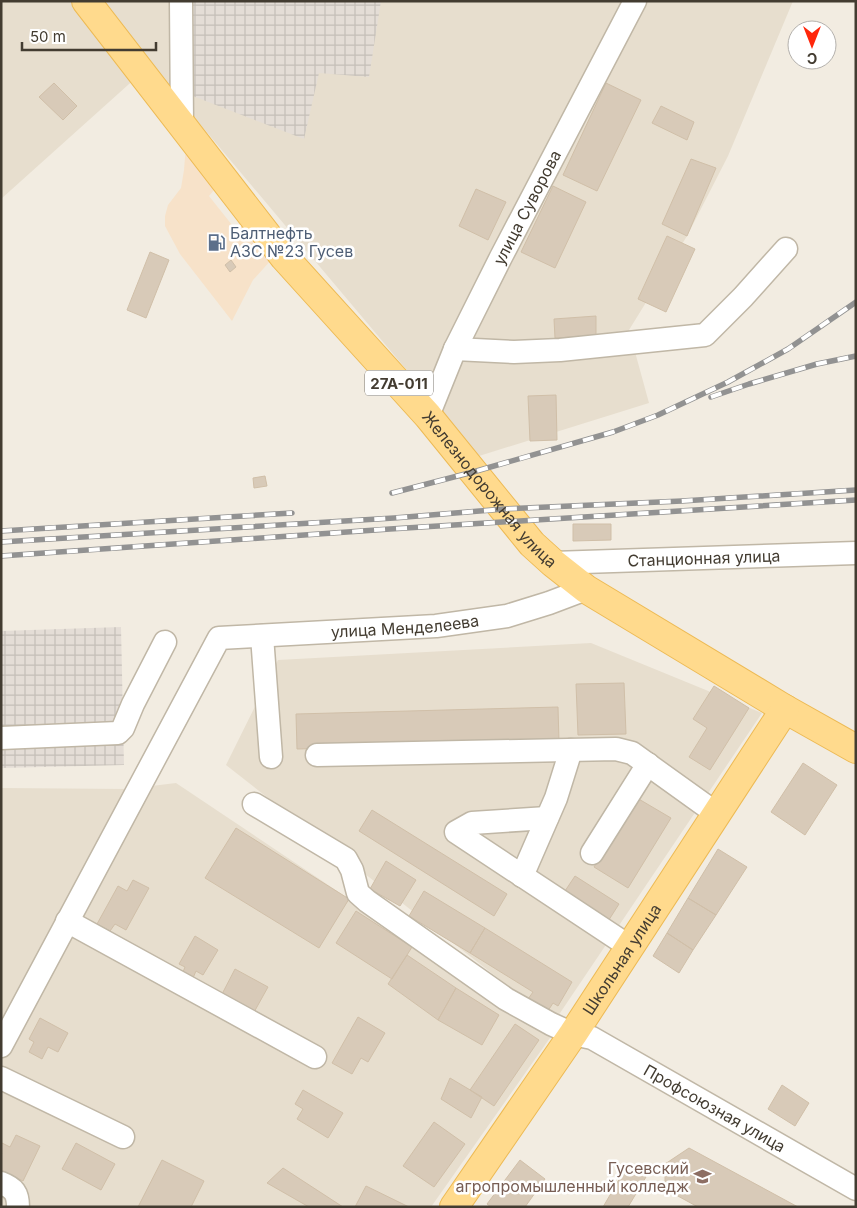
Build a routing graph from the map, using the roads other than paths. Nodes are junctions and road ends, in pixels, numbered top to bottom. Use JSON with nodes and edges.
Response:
{"nodes":[{"id":1,"x":86,"y":1,"type":"edge"},
{"id":2,"x":182,"y":1,"type":"edge"},
{"id":3,"x":634,"y":1,"type":"edge"},
{"id":4,"x":182,"y":126,"type":"junction"},
{"id":5,"x":786,"y":249,"type":"dead end"},
{"id":6,"x":455,"y":349,"type":"junction"},
{"id":7,"x":428,"y":416,"type":"junction"},
{"id":8,"x":856,"y":554,"type":"edge"},
{"id":9,"x":552,"y":563,"type":"junction"},
{"id":10,"x":586,"y":589,"type":"junction"},
{"id":11,"x":262,"y":636,"type":"junction"},
{"id":12,"x":165,"y":642,"type":"dead end"},
{"id":13,"x":786,"y":709,"type":"junction"},
{"id":14,"x":1,"y":738,"type":"edge"},
{"id":15,"x":856,"y":749,"type":"edge"},
{"id":16,"x":571,"y":750,"type":"junction"},
{"id":17,"x":317,"y":755,"type":"dead end"},
{"id":18,"x":271,"y":757,"type":"dead end"},
{"id":19,"x":648,"y":764,"type":"junction"},
{"id":20,"x":254,"y":804,"type":"dead end"},
{"id":21,"x":717,"y":814,"type":"junction"},
{"id":22,"x":547,"y":818,"type":"junction"},
{"id":23,"x":592,"y":852,"type":"dead end"},
{"id":24,"x":522,"y":876,"type":"junction"},
{"id":25,"x":67,"y":921,"type":"junction"},
{"id":26,"x":630,"y":947,"type":"junction"},
{"id":27,"x":573,"y":1034,"type":"junction"},
{"id":28,"x":1,"y":1046,"type":"edge"},
{"id":29,"x":315,"y":1057,"type":"dead end"},
{"id":30,"x":1,"y":1078,"type":"edge"},
{"id":31,"x":122,"y":1137,"type":"dead end"},
{"id":32,"x":1,"y":1183,"type":"edge"},
{"id":33,"x":856,"y":1189,"type":"edge"},
{"id":34,"x":18,"y":1207,"type":"edge"},
{"id":35,"x":454,"y":1207,"type":"edge"}],
"edges":[{"from":1,"to":4,"type":"main road","name":"Железнодорожная улица","number":"27А-011"},
{"from":2,"to":4,"type":"street"},
{"from":3,"to":6,"type":"street","name":"улица Суворова"},
{"from":4,"to":7,"type":"main road","name":"Железнодорожная улица","number":"27А-011"},
{"from":5,"to":6,"type":"street"},
{"from":6,"to":7,"type":"street","name":"улица Суворова"},
{"from":7,"to":9,"type":"main road","name":"Железнодорожная улица","number":"27А-011"},
{"from":8,"to":9,"type":"street","name":"Станционная улица"},
{"from":9,"to":10,"type":"main road","name":"Железнодорожная улица","number":"27А-011"},
{"from":10,"to":11,"type":"street","name":"улица Менделеева"},
{"from":10,"to":13,"type":"main road","name":"Железнодорожная улица","number":"27А-011"},
{"from":11,"to":18,"type":"street"},
{"from":11,"to":25,"type":"street","name":"улица Менделеева"},
{"from":12,"to":14,"type":"street"},
{"from":13,"to":15,"type":"main road","name":"Железнодорожная улица","number":"27А-011"},
{"from":13,"to":21,"type":"main road","name":"Школьная улица"},
{"from":16,"to":17,"type":"street"},
{"from":16,"to":19,"type":"street"},
{"from":16,"to":22,"type":"street"},
{"from":19,"to":21,"type":"street"},
{"from":19,"to":23,"type":"street"},
{"from":20,"to":27,"type":"street","name":"Профсоюзная улица"},
{"from":21,"to":26,"type":"main road","name":"Школьная улица"},
{"from":22,"to":24,"type":"street"},
{"from":22,"to":24,"type":"street"},
{"from":24,"to":26,"type":"street"},
{"from":25,"to":28,"type":"street"},
{"from":25,"to":29,"type":"street"},
{"from":26,"to":27,"type":"main road","name":"Школьная улица"},
{"from":27,"to":33,"type":"street","name":"Профсоюзная улица"},
{"from":27,"to":35,"type":"main road","name":"Школьная улица"},
{"from":30,"to":31,"type":"street"},
{"from":32,"to":34,"type":"street"}]}
